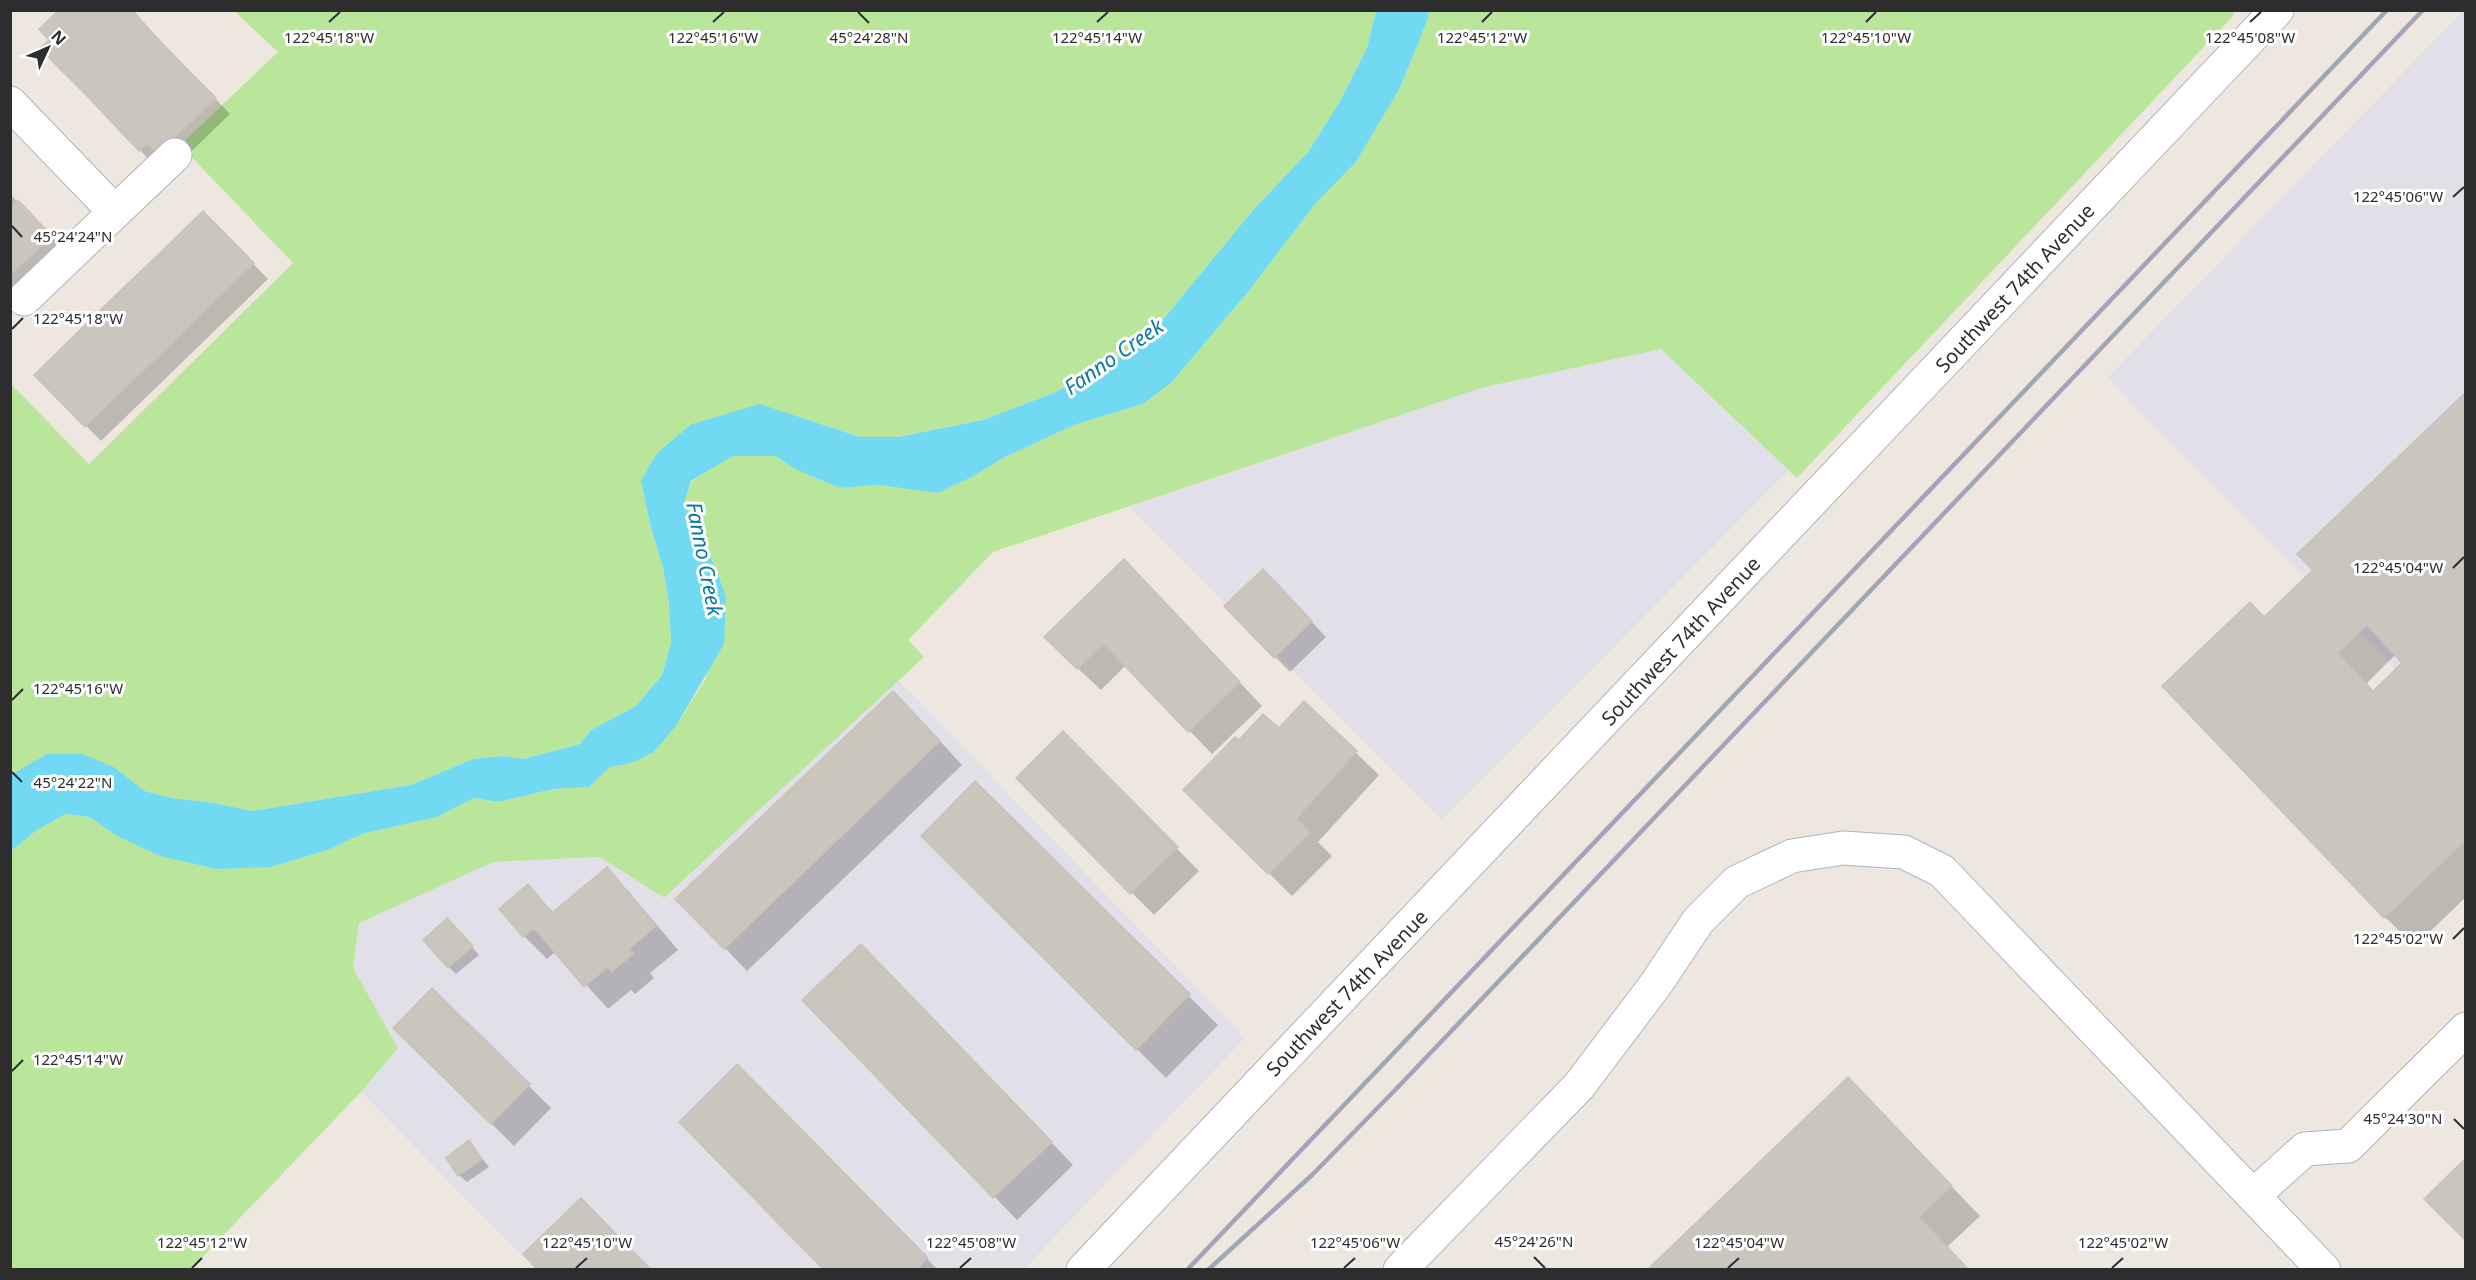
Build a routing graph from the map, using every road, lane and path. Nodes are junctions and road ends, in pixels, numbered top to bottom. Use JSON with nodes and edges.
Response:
{"nodes":[{"id":1,"x":2277,"y":10,"type":"edge"},
{"id":2,"x":10,"y":103,"type":"edge"},
{"id":3,"x":175,"y":155,"type":"dead end"},
{"id":4,"x":115,"y":212,"type":"junction"},
{"id":5,"x":24,"y":299,"type":"dead end"},
{"id":6,"x":2466,"y":1029,"type":"edge"},
{"id":7,"x":2253,"y":1196,"type":"junction"},
{"id":8,"x":1083,"y":1269,"type":"edge"},
{"id":9,"x":1400,"y":1269,"type":"edge"},
{"id":10,"x":2324,"y":1269,"type":"edge"}],
"edges":[{"from":1,"to":8,"type":"street","name":"Southwest 74th Avenue"},
{"from":2,"to":4,"type":"street"},
{"from":3,"to":4,"type":"street"},
{"from":4,"to":5,"type":"street"},
{"from":6,"to":7,"type":"street"},
{"from":7,"to":9,"type":"street"},
{"from":7,"to":10,"type":"street"}]}
